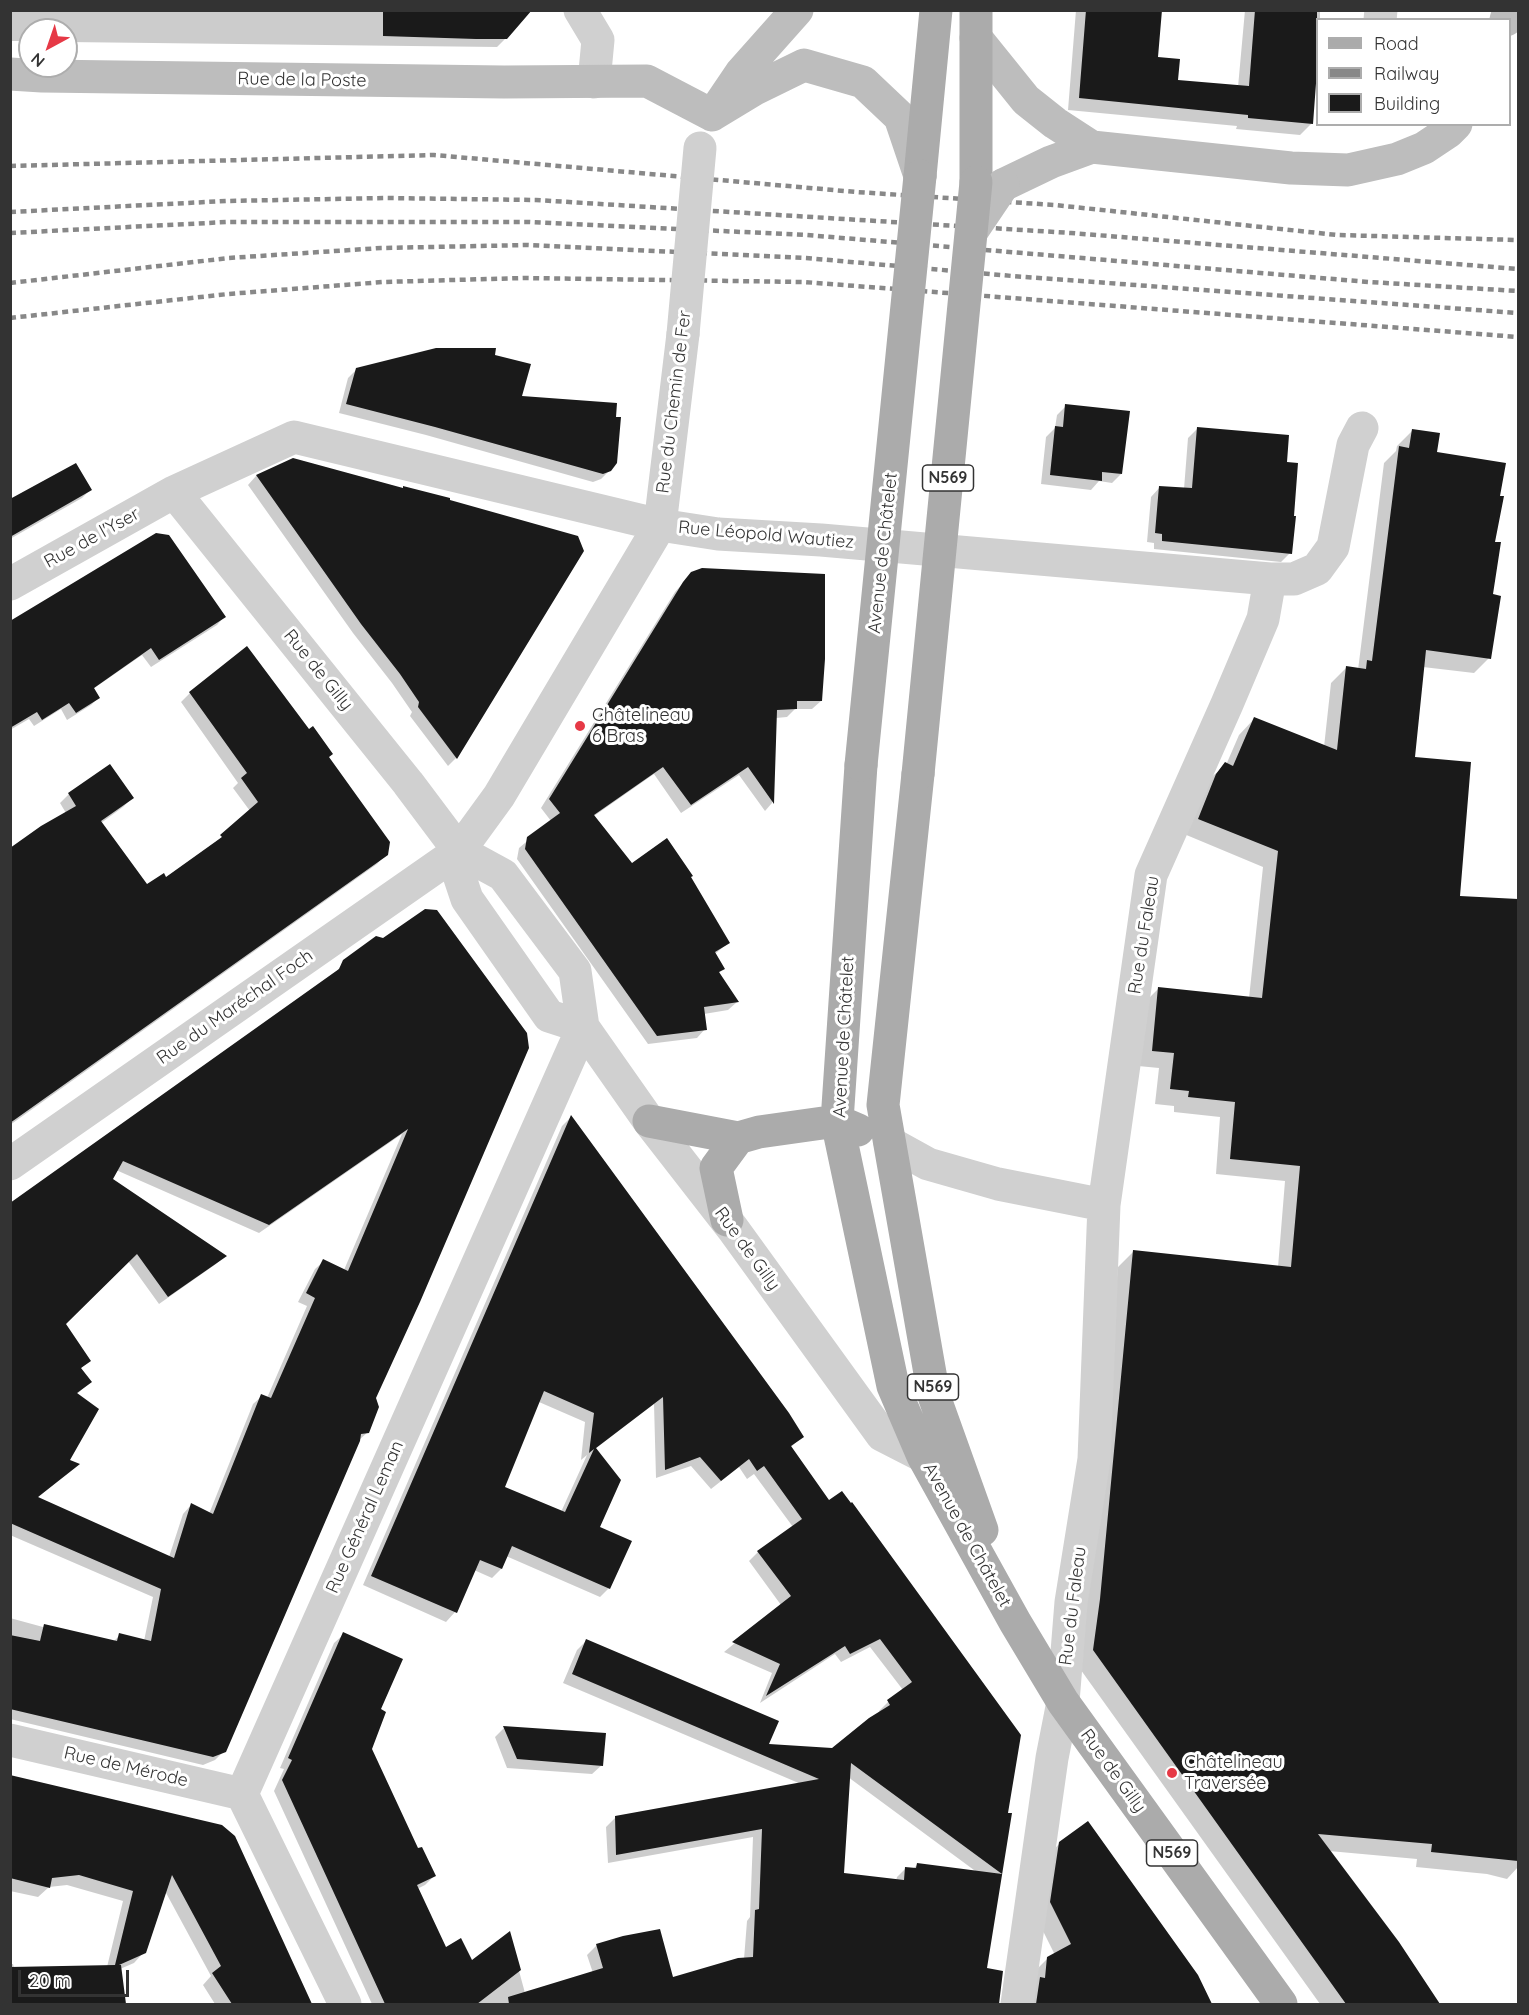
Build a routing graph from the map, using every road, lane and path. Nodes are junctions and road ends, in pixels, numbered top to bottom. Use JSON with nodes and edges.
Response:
{"nodes":[{"id":1,"x":580,"y":10,"type":"edge"},
{"id":2,"x":797,"y":10,"type":"edge"},
{"id":3,"x":936,"y":10,"type":"edge"},
{"id":4,"x":976,"y":24,"type":"edge"},
{"id":5,"x":10,"y":74,"type":"edge"},
{"id":6,"x":594,"y":82,"type":"junction"},
{"id":7,"x":712,"y":116,"type":"junction"},
{"id":8,"x":1454,"y":126,"type":"edge"},
{"id":9,"x":1092,"y":147,"type":"junction"},
{"id":10,"x":920,"y":176,"type":"junction"},
{"id":11,"x":989,"y":183,"type":"junction"},
{"id":12,"x":1362,"y":428,"type":"dead end"},
{"id":13,"x":174,"y":492,"type":"junction"},
{"id":14,"x":660,"y":525,"type":"junction"},
{"id":15,"x":1270,"y":579,"type":"junction"},
{"id":16,"x":10,"y":584,"type":"edge"},
{"id":17,"x":459,"y":851,"type":"junction"},
{"id":18,"x":584,"y":1027,"type":"junction"},
{"id":19,"x":650,"y":1121,"type":"junction"},
{"id":20,"x":837,"y":1121,"type":"junction"},
{"id":21,"x":738,"y":1138,"type":"junction"},
{"id":22,"x":890,"y":1143,"type":"junction"},
{"id":23,"x":10,"y":1164,"type":"edge"},
{"id":24,"x":1104,"y":1205,"type":"junction"},
{"id":25,"x":727,"y":1220,"type":"junction"},
{"id":26,"x":923,"y":1456,"type":"junction"},
{"id":27,"x":1015,"y":1622,"type":"junction"},
{"id":28,"x":1063,"y":1702,"type":"junction"},
{"id":29,"x":10,"y":1740,"type":"edge"},
{"id":30,"x":242,"y":1794,"type":"junction"},
{"id":31,"x":345,"y":2004,"type":"edge"},
{"id":32,"x":1017,"y":2004,"type":"edge"},
{"id":33,"x":1281,"y":2004,"type":"edge"}],
"edges":[{"from":1,"to":6,"type":"street"},
{"from":2,"to":7,"type":"street"},
{"from":3,"to":10,"type":"main road","name":"Avenue de Châtelet","number":"N569"},
{"from":4,"to":9,"type":"street"},
{"from":4,"to":11,"type":"main road","name":"Avenue de Châtelet","number":"N569"},
{"from":5,"to":6,"type":"street","name":"Rue de la Poste"},
{"from":6,"to":7,"type":"street","name":"Rue de la Poste"},
{"from":7,"to":10,"type":"street"},
{"from":7,"to":14,"type":"street","name":"Rue du Chemin de Fer","bridge":true},
{"from":8,"to":9,"type":"street"},
{"from":9,"to":11,"type":"street"},
{"from":10,"to":20,"type":"main road","name":"Avenue de Châtelet","number":"N569","bridge":true},
{"from":11,"to":22,"type":"main road","name":"Avenue de Châtelet","number":"N569","bridge":true},
{"from":12,"to":15,"type":"street","name":"Rue Léopold Wautiez"},
{"from":13,"to":14,"type":"street","name":"Rue Léopold Wautiez"},
{"from":13,"to":16,"type":"street","name":"Rue de l'Yser"},
{"from":13,"to":17,"type":"street","name":"Rue de Gilly"},
{"from":14,"to":15,"type":"street","name":"Rue Léopold Wautiez"},
{"from":14,"to":17,"type":"street","name":"Rue du Chemin de Fer"},
{"from":15,"to":24,"type":"street","name":"Rue du Faleau"},
{"from":17,"to":18,"type":"street","name":"Rue de Gilly"},
{"from":17,"to":18,"type":"street"},
{"from":17,"to":23,"type":"street","name":"Rue du Maréchal Foch"},
{"from":18,"to":19,"type":"street","name":"Rue de Gilly"},
{"from":18,"to":30,"type":"street","name":"Rue Général Leman"},
{"from":19,"to":21,"type":"main road"},
{"from":19,"to":25,"type":"street","name":"Rue de Gilly"},
{"from":20,"to":21,"type":"main road"},
{"from":20,"to":22,"type":"main road"},
{"from":20,"to":26,"type":"main road","name":"Avenue de Châtelet","number":"N569"},
{"from":21,"to":25,"type":"main road"},
{"from":22,"to":24,"type":"street"},
{"from":22,"to":27,"type":"main road","name":"Avenue de Châtelet","number":"N569"},
{"from":24,"to":28,"type":"street","name":"Rue du Faleau"},
{"from":25,"to":26,"type":"street","name":"Rue de Gilly"},
{"from":26,"to":27,"type":"main road","name":"Avenue de Châtelet","number":"N569"},
{"from":27,"to":28,"type":"main road","name":"Rue de Gilly","number":"N569"},
{"from":28,"to":32,"type":"street","name":"Rue du Faleau"},
{"from":28,"to":33,"type":"main road","name":"Rue de Gilly","number":"N569"},
{"from":29,"to":30,"type":"street","name":"Rue de Mérode"},
{"from":30,"to":31,"type":"street"}]}
